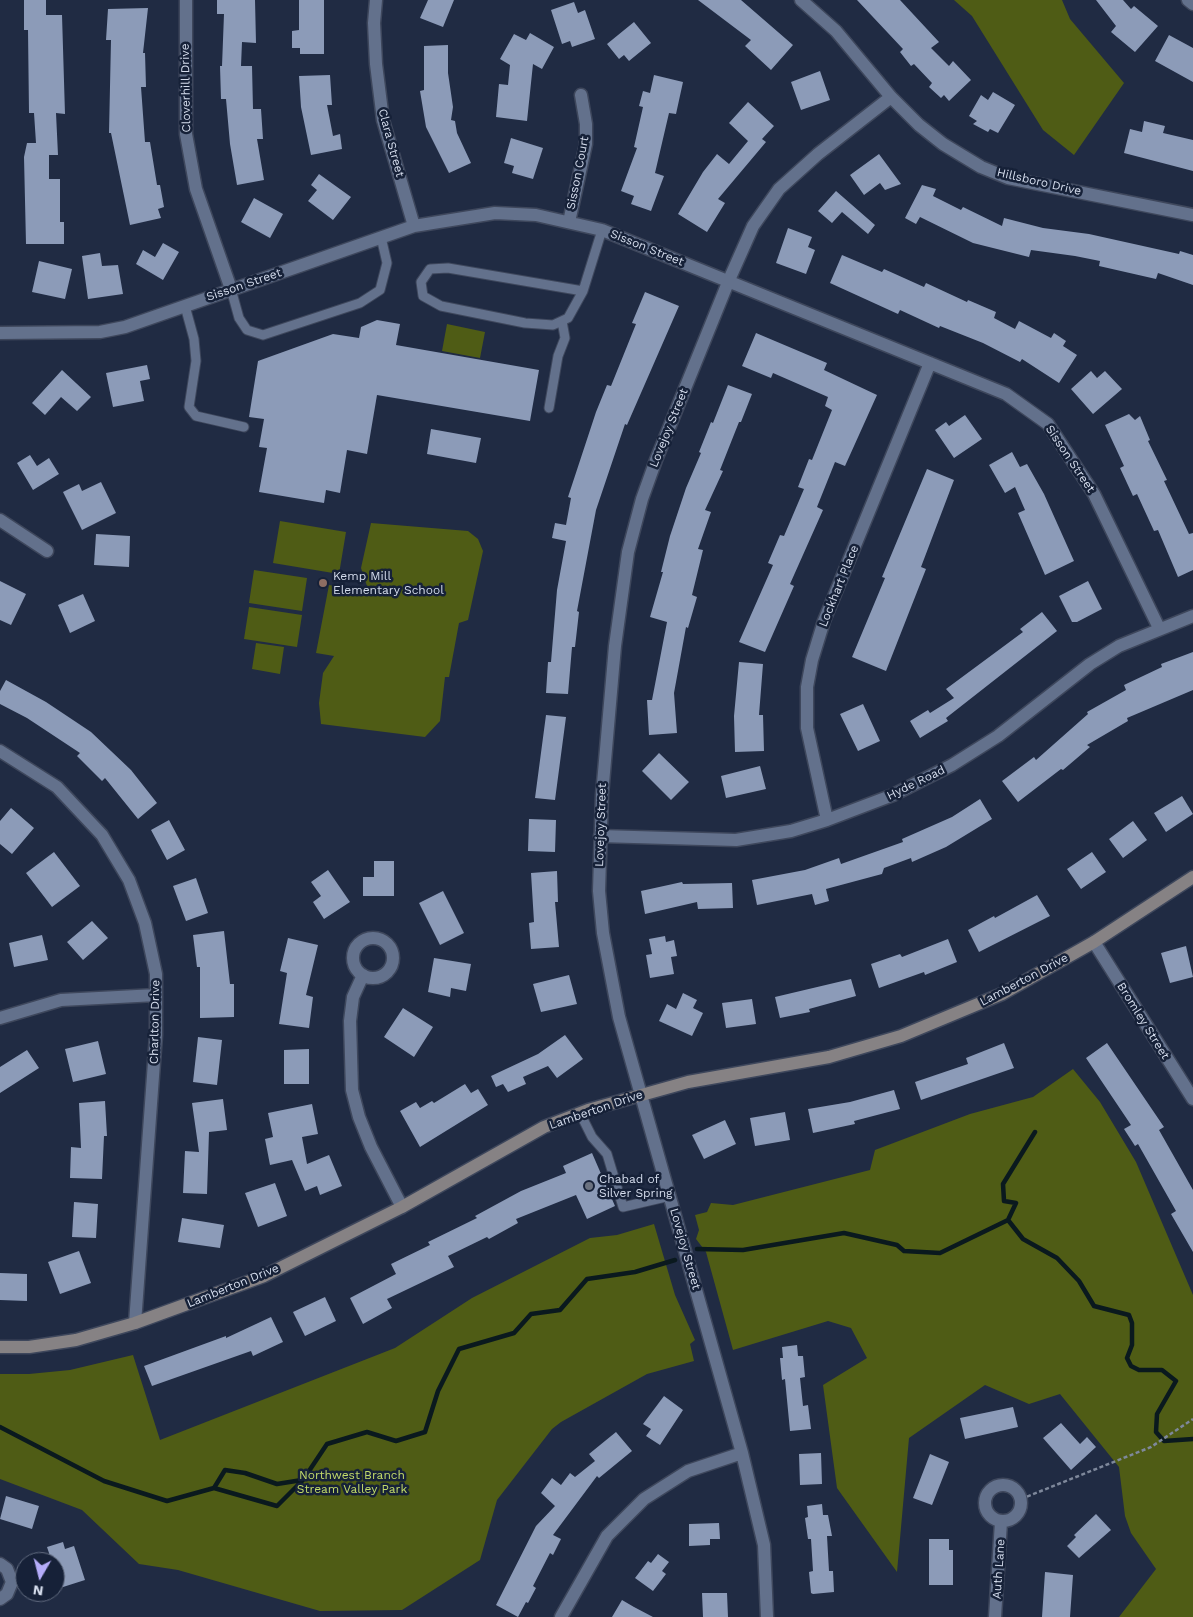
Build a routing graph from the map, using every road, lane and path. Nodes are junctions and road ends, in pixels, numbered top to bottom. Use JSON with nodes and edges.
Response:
{"nodes":[{"id":1,"x":186,"y":0,"type":"edge"},
{"id":2,"x":376,"y":0,"type":"edge"},
{"id":3,"x":801,"y":0,"type":"edge"},
{"id":4,"x":1188,"y":0,"type":"edge"},
{"id":5,"x":1193,"y":4,"type":"edge"},
{"id":6,"x":581,"y":95,"type":"dead end"},
{"id":7,"x":891,"y":98,"type":"junction"},
{"id":8,"x":1193,"y":215,"type":"edge"},
{"id":9,"x":569,"y":222,"type":"junction"},
{"id":10,"x":414,"y":226,"type":"junction"},
{"id":11,"x":602,"y":230,"type":"junction"},
{"id":12,"x":382,"y":237,"type":"junction"},
{"id":13,"x":729,"y":280,"type":"junction"},
{"id":14,"x":231,"y":290,"type":"junction"},
{"id":15,"x":583,"y":291,"type":"junction"},
{"id":16,"x":185,"y":306,"type":"junction"},
{"id":17,"x":562,"y":321,"type":"junction"},
{"id":18,"x":0,"y":333,"type":"edge"},
{"id":19,"x":930,"y":363,"type":"junction"},
{"id":20,"x":548,"y":408,"type":"dead end"},
{"id":21,"x":244,"y":427,"type":"dead end"},
{"id":22,"x":0,"y":520,"type":"edge"},
{"id":23,"x":48,"y":551,"type":"dead end"},
{"id":24,"x":1193,"y":616,"type":"edge"},
{"id":25,"x":1158,"y":628,"type":"junction"},
{"id":26,"x":0,"y":751,"type":"edge"},
{"id":27,"x":827,"y":820,"type":"junction"},
{"id":28,"x":600,"y":836,"type":"junction"},
{"id":29,"x":1193,"y":878,"type":"edge"},
{"id":30,"x":1094,"y":942,"type":"junction"},
{"id":31,"x":363,"y":975,"type":"dead end"},
{"id":32,"x":156,"y":995,"type":"junction"},
{"id":33,"x":0,"y":1018,"type":"edge"},
{"id":34,"x":641,"y":1094,"type":"junction"},
{"id":35,"x":1193,"y":1099,"type":"edge"},
{"id":36,"x":580,"y":1113,"type":"junction"},
{"id":37,"x":670,"y":1196,"type":"junction"},
{"id":38,"x":402,"y":1208,"type":"junction"},
{"id":39,"x":135,"y":1323,"type":"junction"},
{"id":40,"x":0,"y":1347,"type":"edge"},
{"id":41,"x":1193,"y":1419,"type":"edge"},
{"id":42,"x":742,"y":1453,"type":"junction"},
{"id":43,"x":1021,"y":1499,"type":"junction"},
{"id":44,"x":1001,"y":1522,"type":"junction"},
{"id":45,"x":0,"y":1564,"type":"edge"},
{"id":46,"x":0,"y":1599,"type":"edge"},
{"id":47,"x":561,"y":1617,"type":"edge"},
{"id":48,"x":767,"y":1617,"type":"edge"},
{"id":49,"x":995,"y":1617,"type":"edge"}],
"edges":[{"from":1,"to":14,"type":"street","name":"Cloverhill Drive"},
{"from":2,"to":10,"type":"street","name":"Clara Street"},
{"from":3,"to":7,"type":"street","name":"Hillsboro Drive"},
{"from":4,"to":5,"type":"street"},
{"from":6,"to":9,"type":"street","name":"Sisson Court"},
{"from":7,"to":8,"type":"street","name":"Hillsboro Drive"},
{"from":7,"to":13,"type":"street","name":"Lovejoy Street"},
{"from":9,"to":10,"type":"street","name":"Sisson Street"},
{"from":9,"to":11,"type":"street","name":"Sisson Street"},
{"from":10,"to":12,"type":"street","name":"Sisson Street"},
{"from":11,"to":13,"type":"street","name":"Sisson Street"},
{"from":11,"to":15,"type":"lane"},
{"from":12,"to":14,"type":"street","name":"Sisson Street"},
{"from":12,"to":14,"type":"lane"},
{"from":13,"to":19,"type":"street","name":"Sisson Street"},
{"from":13,"to":28,"type":"street","name":"Lovejoy Street"},
{"from":14,"to":16,"type":"street","name":"Sisson Street"},
{"from":15,"to":17,"type":"lane"},
{"from":15,"to":17,"type":"lane"},
{"from":16,"to":18,"type":"street","name":"Sisson Street"},
{"from":16,"to":21,"type":"lane"},
{"from":17,"to":20,"type":"lane"},
{"from":19,"to":25,"type":"street","name":"Sisson Street"},
{"from":19,"to":27,"type":"street","name":"Lockhart Place"},
{"from":22,"to":23,"type":"street"},
{"from":24,"to":25,"type":"street","name":"Hyde Road"},
{"from":25,"to":27,"type":"street","name":"Hyde Road"},
{"from":26,"to":32,"type":"street","name":"Charlton Drive"},
{"from":27,"to":28,"type":"street","name":"Hyde Road"},
{"from":28,"to":34,"type":"street","name":"Lovejoy Street"},
{"from":29,"to":30,"type":"street","name":"Lamberton Drive"},
{"from":30,"to":34,"type":"street","name":"Lamberton Drive"},
{"from":30,"to":35,"type":"street","name":"Bromley Street"},
{"from":31,"to":38,"type":"street"},
{"from":32,"to":33,"type":"street"},
{"from":32,"to":39,"type":"street","name":"Charlton Drive"},
{"from":34,"to":36,"type":"street","name":"Lamberton Drive"},
{"from":34,"to":37,"type":"street","name":"Lovejoy Street"},
{"from":36,"to":37,"type":"lane"},
{"from":36,"to":38,"type":"street","name":"Lamberton Drive"},
{"from":37,"to":42,"type":"street","name":"Lovejoy Street"},
{"from":38,"to":39,"type":"street","name":"Lamberton Drive"},
{"from":39,"to":40,"type":"street","name":"Lamberton Drive"},
{"from":41,"to":43,"type":"path"},
{"from":42,"to":47,"type":"street"},
{"from":42,"to":48,"type":"street","name":"Lovejoy Street"},
{"from":43,"to":44,"type":"street","name":"Auth Lane"},
{"from":43,"to":44,"type":"street","name":"Auth Lane"},
{"from":44,"to":49,"type":"street","name":"Auth Lane"},
{"from":45,"to":46,"type":"street"}]}
